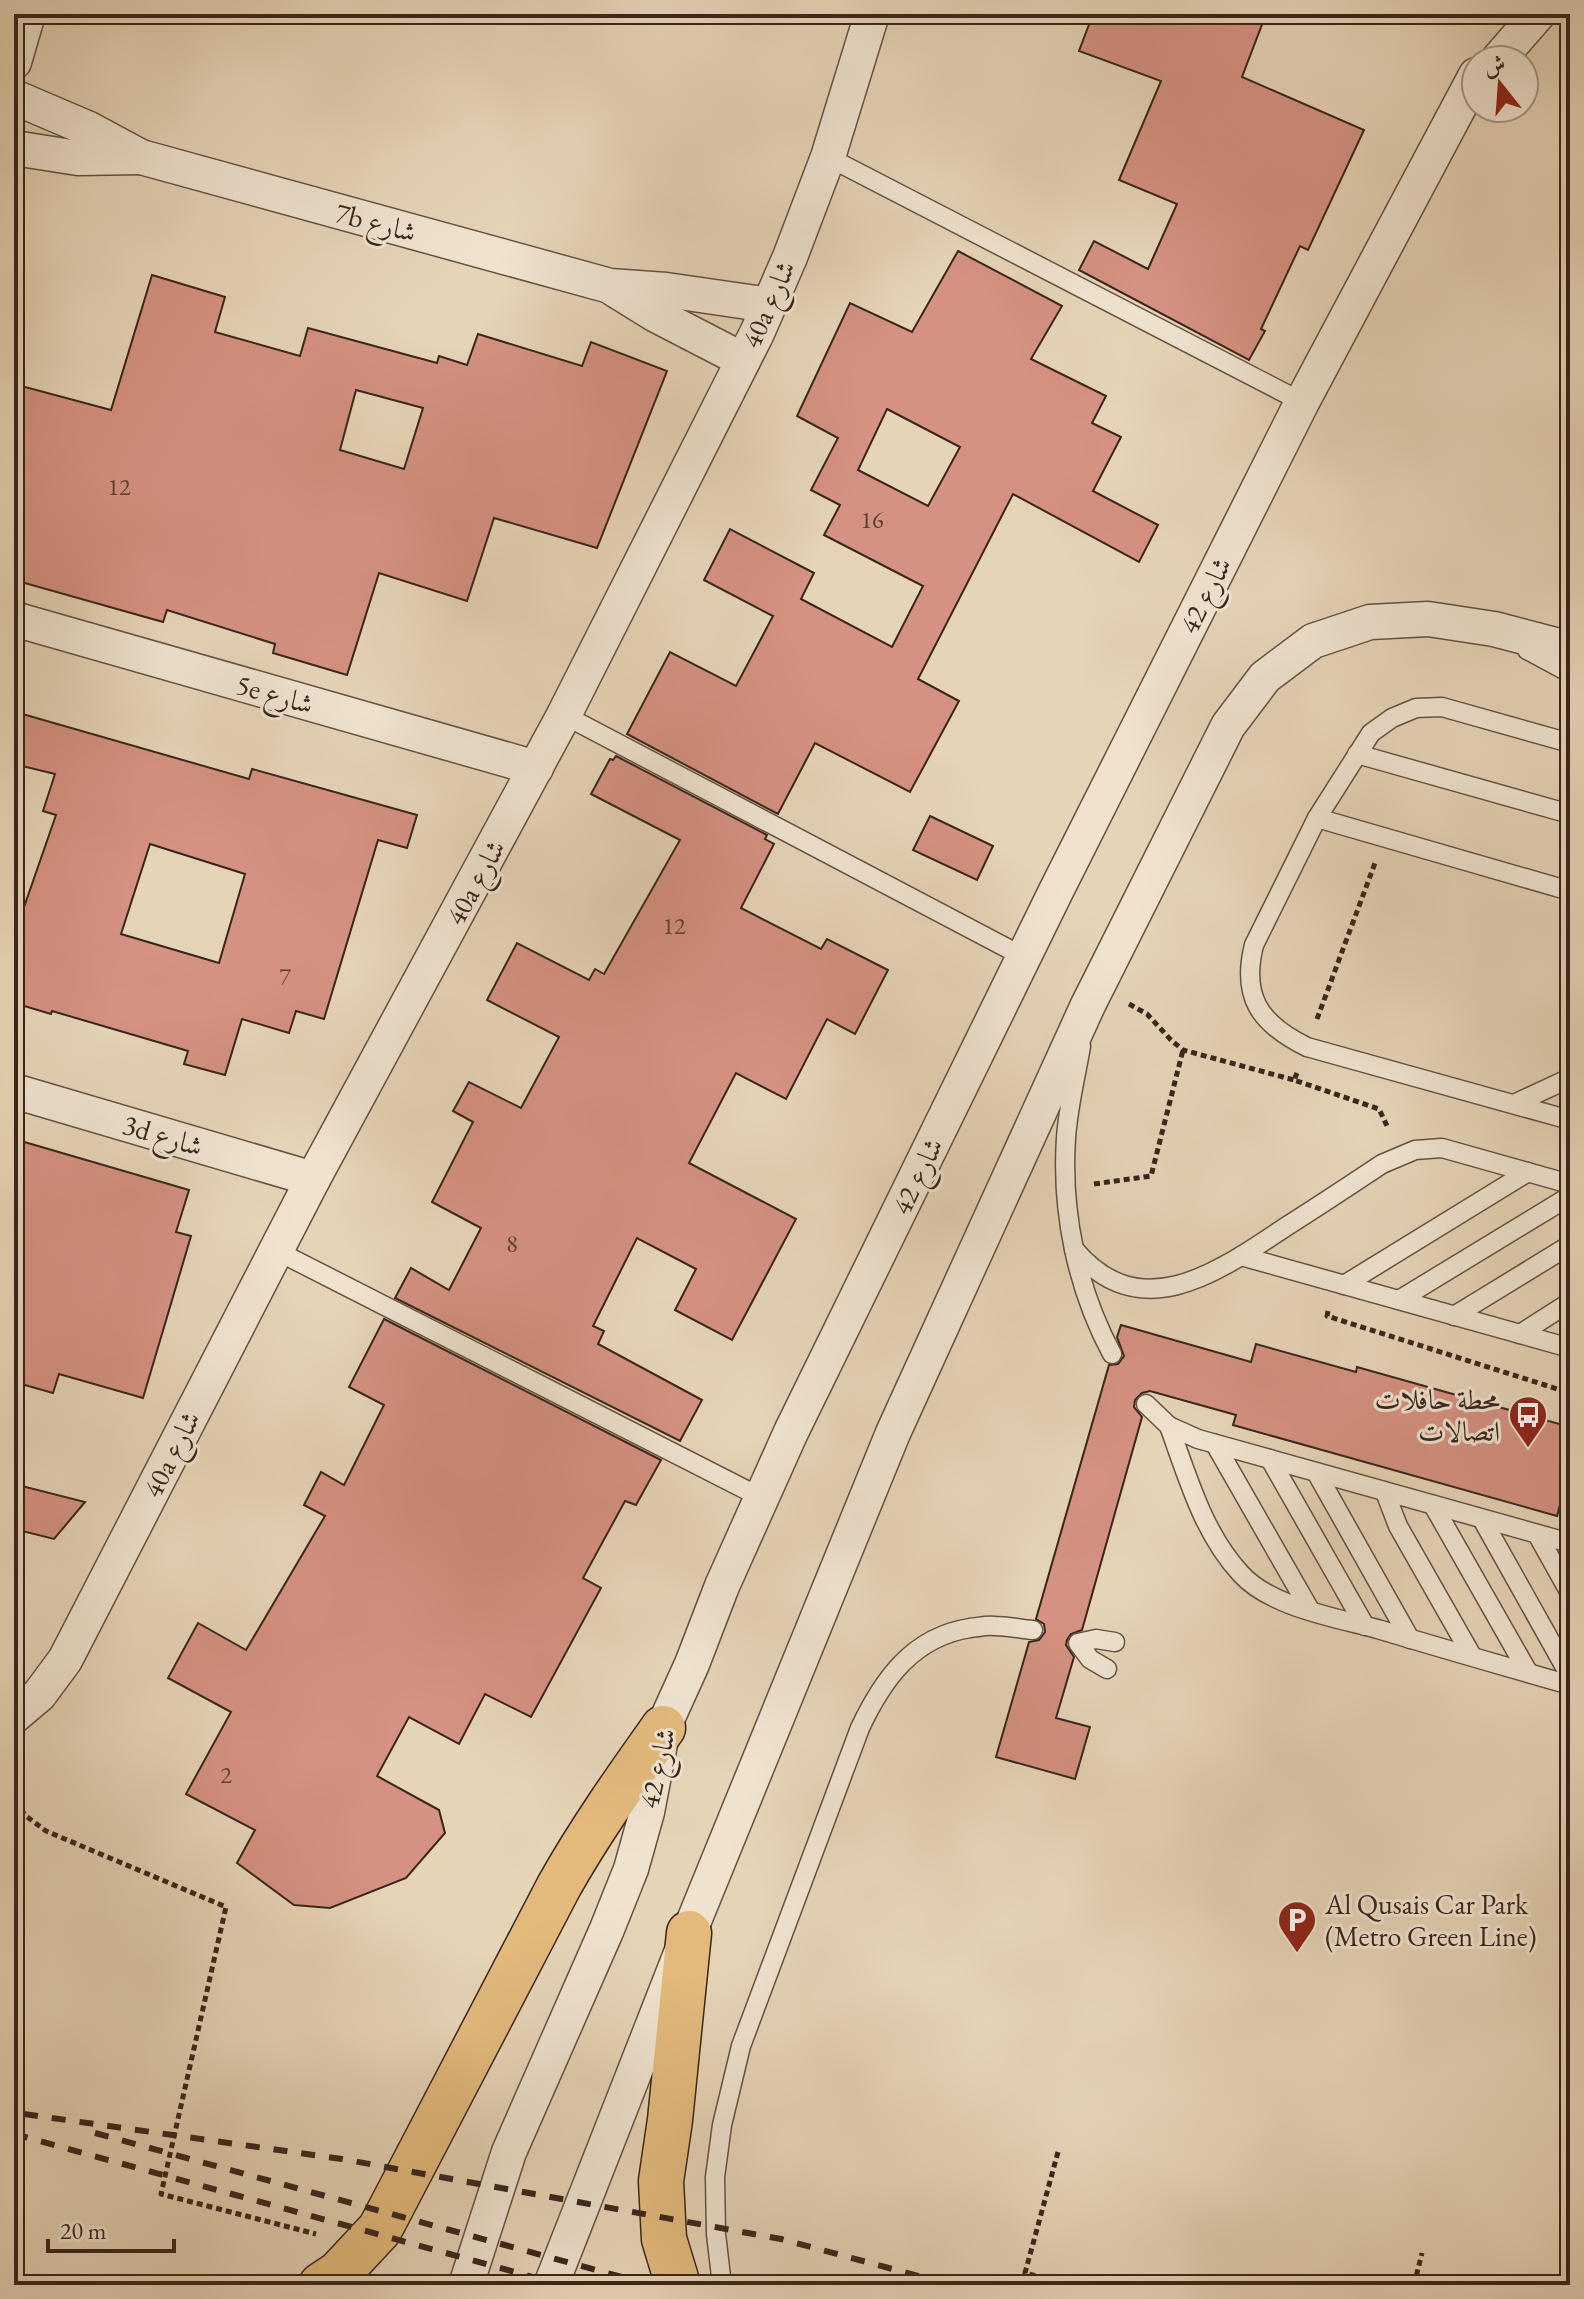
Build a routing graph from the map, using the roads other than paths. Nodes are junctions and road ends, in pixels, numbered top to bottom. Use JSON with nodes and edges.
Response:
{"nodes":[{"id":1,"x":28,"y":14,"type":"edge"},
{"id":2,"x":872,"y":14,"type":"edge"},
{"id":3,"x":1510,"y":14,"type":"edge"},
{"id":4,"x":1538,"y":14,"type":"edge"},
{"id":5,"x":1493,"y":44,"type":"edge"},
{"id":6,"x":1512,"y":44,"type":"edge"},
{"id":7,"x":14,"y":62,"type":"edge"},
{"id":8,"x":14,"y":97,"type":"edge"},
{"id":9,"x":1460,"y":109,"type":"edge"},
{"id":10,"x":14,"y":148,"type":"edge"},
{"id":11,"x":141,"y":157,"type":"junction"},
{"id":12,"x":828,"y":157,"type":"junction"},
{"id":13,"x":610,"y":286,"type":"junction"},
{"id":14,"x":769,"y":305,"type":"junction"},
{"id":15,"x":743,"y":360,"type":"junction"},
{"id":16,"x":1302,"y":402,"type":"junction"},
{"id":17,"x":14,"y":619,"type":"edge"},
{"id":18,"x":1494,"y":629,"type":"junction"},
{"id":19,"x":1570,"y":649,"type":"edge"},
{"id":20,"x":1570,"y":673,"type":"edge"},
{"id":21,"x":564,"y":715,"type":"junction"},
{"id":22,"x":1570,"y":743,"type":"edge"},
{"id":23,"x":1357,"y":754,"type":"junction"},
{"id":24,"x":536,"y":768,"type":"junction"},
{"id":25,"x":1570,"y":814,"type":"edge"},
{"id":26,"x":1317,"y":818,"type":"junction"},
{"id":27,"x":1570,"y":891,"type":"edge"},
{"id":28,"x":1024,"y":957,"type":"junction"},
{"id":29,"x":1093,"y":996,"type":"junction"},
{"id":30,"x":1570,"y":1078,"type":"edge"},
{"id":31,"x":14,"y":1091,"type":"edge"},
{"id":32,"x":1514,"y":1104,"type":"junction"},
{"id":33,"x":1570,"y":1120,"type":"edge"},
{"id":34,"x":1528,"y":1172,"type":"junction"},
{"id":35,"x":313,"y":1179,"type":"junction"},
{"id":36,"x":1570,"y":1184,"type":"edge"},
{"id":37,"x":1570,"y":1196,"type":"edge"},
{"id":38,"x":1570,"y":1245,"type":"edge"},
{"id":39,"x":1074,"y":1249,"type":"junction"},
{"id":40,"x":277,"y":1251,"type":"junction"},
{"id":41,"x":1241,"y":1256,"type":"junction"},
{"id":42,"x":1344,"y":1285,"type":"junction"},
{"id":43,"x":1399,"y":1300,"type":"junction"},
{"id":44,"x":1570,"y":1302,"type":"edge"},
{"id":45,"x":1454,"y":1316,"type":"junction"},
{"id":46,"x":1520,"y":1334,"type":"junction"},
{"id":47,"x":1569,"y":1347,"type":"edge"},
{"id":48,"x":1112,"y":1354,"type":"dead end"},
{"id":49,"x":1146,"y":1404,"type":"dead end"},
{"id":50,"x":1169,"y":1426,"type":"junction"},
{"id":51,"x":1215,"y":1444,"type":"junction"},
{"id":52,"x":1270,"y":1459,"type":"junction"},
{"id":53,"x":1316,"y":1472,"type":"junction"},
{"id":54,"x":1385,"y":1492,"type":"junction"},
{"id":55,"x":762,"y":1498,"type":"junction"},
{"id":56,"x":1433,"y":1505,"type":"junction"},
{"id":57,"x":1482,"y":1519,"type":"junction"},
{"id":58,"x":1537,"y":1534,"type":"junction"},
{"id":59,"x":1570,"y":1543,"type":"edge"},
{"id":60,"x":1570,"y":1593,"type":"edge"},
{"id":61,"x":1310,"y":1610,"type":"junction"},
{"id":62,"x":1365,"y":1626,"type":"junction"},
{"id":63,"x":1033,"y":1630,"type":"dead end"},
{"id":64,"x":1410,"y":1639,"type":"junction"},
{"id":65,"x":1115,"y":1642,"type":"dead end"},
{"id":66,"x":1472,"y":1656,"type":"junction"},
{"id":67,"x":1107,"y":1669,"type":"dead end"},
{"id":68,"x":1528,"y":1672,"type":"junction"},
{"id":69,"x":1570,"y":1676,"type":"edge"},
{"id":70,"x":1570,"y":1685,"type":"edge"},
{"id":71,"x":14,"y":1716,"type":"edge"},
{"id":72,"x":663,"y":1728,"type":"junction"},
{"id":73,"x":689,"y":1933,"type":"junction"},
{"id":74,"x":321,"y":2285,"type":"edge"},
{"id":75,"x":466,"y":2285,"type":"edge"},
{"id":76,"x":551,"y":2285,"type":"edge"},
{"id":77,"x":678,"y":2285,"type":"edge"},
{"id":78,"x":722,"y":2285,"type":"edge"}],
"edges":[{"from":1,"to":7,"type":"street"},
{"from":2,"to":12,"type":"street","name":"40a شارع"},
{"from":3,"to":5,"type":"street"},
{"from":4,"to":6,"type":"street"},
{"from":8,"to":11,"type":"street","name":"7b شارع"},
{"from":9,"to":16,"type":"street","name":"شارع 42"},
{"from":10,"to":11,"type":"street","name":"7b شارع"},
{"from":11,"to":13,"type":"street","name":"7b شارع"},
{"from":12,"to":14,"type":"street","name":"40a شارع"},
{"from":12,"to":16,"type":"lane"},
{"from":13,"to":14,"type":"street","name":"7b شارع"},
{"from":13,"to":15,"type":"street","name":"7b شارع"},
{"from":14,"to":15,"type":"street","name":"40a شارع"},
{"from":15,"to":21,"type":"street","name":"40a شارع"},
{"from":16,"to":28,"type":"street","name":"شارع 42"},
{"from":17,"to":24,"type":"street","name":"5e شارع"},
{"from":18,"to":19,"type":"street"},
{"from":18,"to":20,"type":"lane"},
{"from":18,"to":29,"type":"street"},
{"from":21,"to":24,"type":"street","name":"40a شارع"},
{"from":21,"to":28,"type":"lane"},
{"from":22,"to":23,"type":"lane"},
{"from":23,"to":25,"type":"lane"},
{"from":23,"to":26,"type":"lane"},
{"from":24,"to":35,"type":"street","name":"40a شارع"},
{"from":26,"to":27,"type":"lane"},
{"from":26,"to":32,"type":"lane"},
{"from":28,"to":55,"type":"street","name":"شارع 42"},
{"from":29,"to":39,"type":"lane"},
{"from":29,"to":73,"type":"street"},
{"from":30,"to":32,"type":"lane"},
{"from":31,"to":35,"type":"street","name":"3d شارع"},
{"from":32,"to":33,"type":"lane"},
{"from":34,"to":36,"type":"lane"},
{"from":34,"to":41,"type":"lane"},
{"from":34,"to":42,"type":"lane"},
{"from":35,"to":40,"type":"street","name":"40a شارع"},
{"from":37,"to":43,"type":"lane"},
{"from":38,"to":45,"type":"lane"},
{"from":39,"to":41,"type":"lane"},
{"from":39,"to":48,"type":"lane"},
{"from":40,"to":55,"type":"lane"},
{"from":40,"to":71,"type":"street","name":"40a شارع"},
{"from":41,"to":42,"type":"lane"},
{"from":42,"to":43,"type":"lane"},
{"from":43,"to":45,"type":"lane"},
{"from":44,"to":46,"type":"lane"},
{"from":45,"to":46,"type":"lane"},
{"from":46,"to":47,"type":"lane"},
{"from":49,"to":50,"type":"lane"},
{"from":50,"to":51,"type":"lane"},
{"from":50,"to":61,"type":"lane"},
{"from":51,"to":52,"type":"lane"},
{"from":51,"to":61,"type":"lane"},
{"from":52,"to":53,"type":"lane"},
{"from":52,"to":62,"type":"lane"},
{"from":53,"to":54,"type":"lane"},
{"from":53,"to":64,"type":"lane"},
{"from":54,"to":56,"type":"lane"},
{"from":54,"to":66,"type":"lane"},
{"from":55,"to":72,"type":"street","name":"شارع 42"},
{"from":56,"to":57,"type":"lane"},
{"from":56,"to":68,"type":"lane"},
{"from":57,"to":58,"type":"lane"},
{"from":57,"to":69,"type":"lane"},
{"from":58,"to":59,"type":"lane"},
{"from":58,"to":60,"type":"lane"},
{"from":61,"to":62,"type":"lane"},
{"from":62,"to":64,"type":"lane"},
{"from":63,"to":78,"type":"lane"},
{"from":64,"to":66,"type":"lane"},
{"from":65,"to":67,"type":"lane"},
{"from":66,"to":68,"type":"lane"},
{"from":68,"to":70,"type":"lane"},
{"from":72,"to":74,"type":"main road"},
{"from":72,"to":75,"type":"street","name":"شارع 42"},
{"from":73,"to":76,"type":"street"},
{"from":73,"to":77,"type":"main road"}]}
